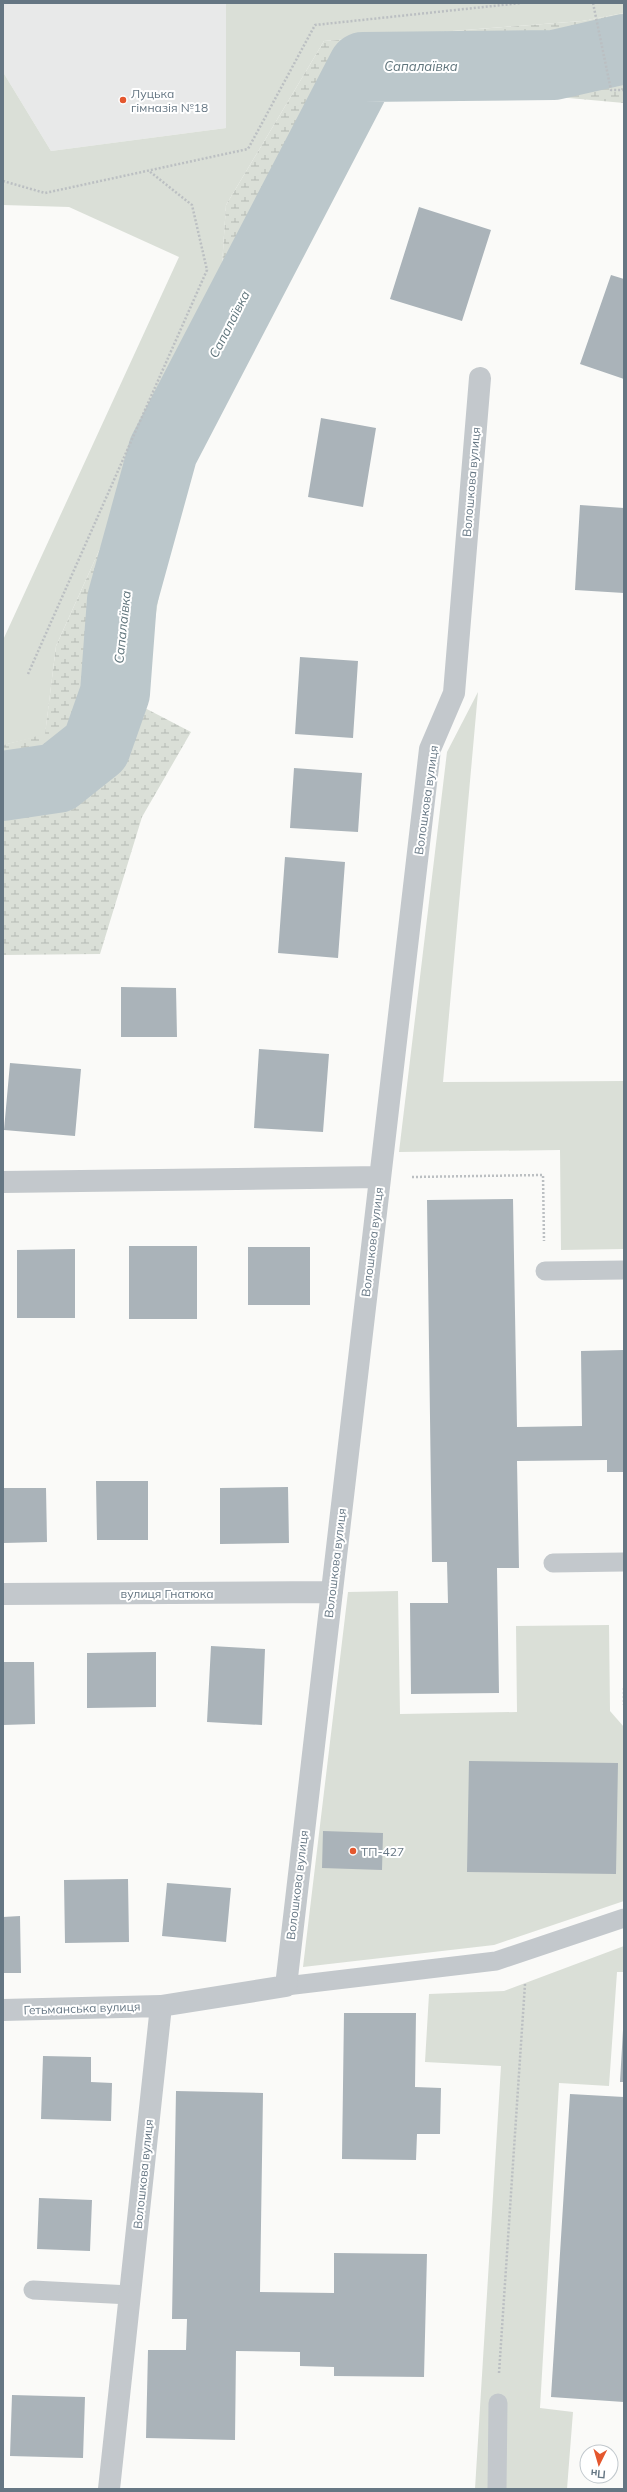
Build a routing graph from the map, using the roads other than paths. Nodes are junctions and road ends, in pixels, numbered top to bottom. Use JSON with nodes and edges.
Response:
{"nodes":[{"id":1,"x":480,"y":378,"type":"dead end"},
{"id":2,"x":380,"y":1177,"type":"junction"},
{"id":3,"x":3,"y":1182,"type":"edge"},
{"id":4,"x":624,"y":1270,"type":"edge"},
{"id":5,"x":545,"y":1271,"type":"road end"},
{"id":6,"x":624,"y":1562,"type":"edge"},
{"id":7,"x":553,"y":1563,"type":"dead end"},
{"id":8,"x":332,"y":1592,"type":"junction"},
{"id":9,"x":3,"y":1594,"type":"edge"},
{"id":10,"x":624,"y":1918,"type":"edge"},
{"id":11,"x":286,"y":1986,"type":"junction"},
{"id":12,"x":161,"y":2006,"type":"junction"},
{"id":13,"x":3,"y":2010,"type":"edge"},
{"id":14,"x":33,"y":2290,"type":"dead end"},
{"id":15,"x":130,"y":2295,"type":"junction"},
{"id":16,"x":498,"y":2403,"type":"road end"},
{"id":17,"x":108,"y":2489,"type":"edge"},
{"id":18,"x":498,"y":2489,"type":"edge"}],
"edges":[{"from":1,"to":2,"type":"street","name":"Волошкова вулиця"},
{"from":2,"to":3,"type":"street","name":"Волошкова вулиця"},
{"from":2,"to":8,"type":"street","name":"Волошкова вулиця"},
{"from":4,"to":5,"type":"lane"},
{"from":6,"to":7,"type":"lane"},
{"from":8,"to":9,"type":"street","name":"вулиця Гнатюка"},
{"from":8,"to":11,"type":"street","name":"Волошкова вулиця"},
{"from":10,"to":11,"type":"lane"},
{"from":11,"to":12,"type":"street"},
{"from":12,"to":13,"type":"street","name":"Гетьманська вулиця"},
{"from":12,"to":15,"type":"street","name":"Волошкова вулиця"},
{"from":14,"to":15,"type":"lane"},
{"from":15,"to":17,"type":"street","name":"Волошкова вулиця"},
{"from":16,"to":18,"type":"lane"}]}
